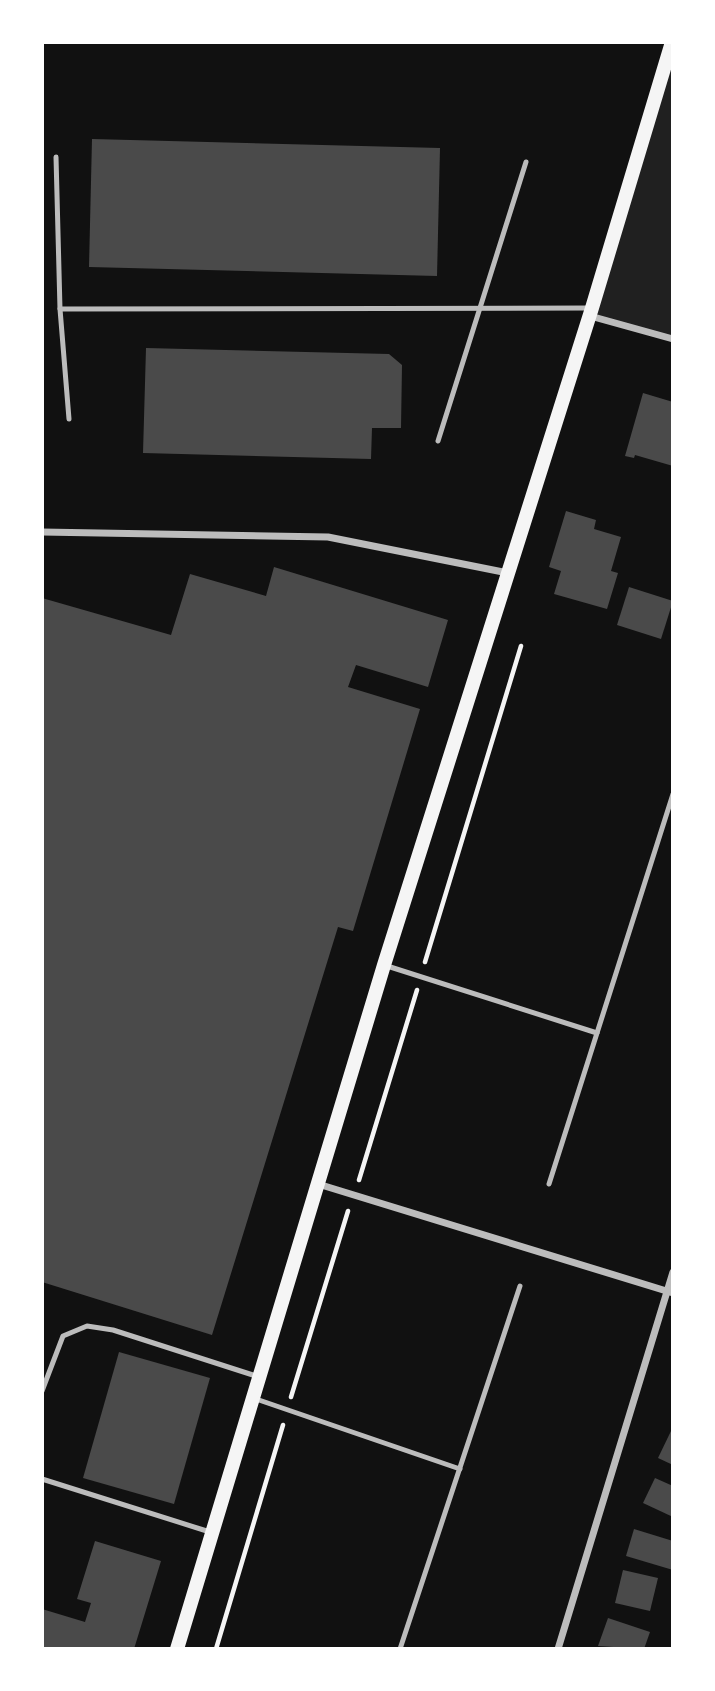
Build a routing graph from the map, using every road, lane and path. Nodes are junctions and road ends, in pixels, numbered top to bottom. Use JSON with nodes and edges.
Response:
{"nodes":[{"id":1,"x":672,"y":42,"type":"edge"},
{"id":2,"x":56,"y":157,"type":"dead end"},
{"id":3,"x":526,"y":162,"type":"dead end"},
{"id":4,"x":60,"y":309,"type":"junction"},
{"id":5,"x":481,"y":309,"type":"junction"},
{"id":6,"x":591,"y":312,"type":"junction"},
{"id":7,"x":673,"y":339,"type":"edge"},
{"id":8,"x":69,"y":419,"type":"dead end"},
{"id":9,"x":438,"y":441,"type":"dead end"},
{"id":10,"x":42,"y":532,"type":"edge"},
{"id":11,"x":508,"y":573,"type":"junction"},
{"id":12,"x":522,"y":646,"type":"dead end"},
{"id":13,"x":673,"y":794,"type":"edge"},
{"id":14,"x":384,"y":965,"type":"junction"},
{"id":15,"x":421,"y":977,"type":"junction"},
{"id":16,"x":597,"y":1033,"type":"junction"},
{"id":17,"x":359,"y":1180,"type":"dead end"},
{"id":18,"x":318,"y":1184,"type":"junction"},
{"id":19,"x":550,"y":1184,"type":"dead end"},
{"id":20,"x":348,"y":1212,"type":"dead end"},
{"id":21,"x":673,"y":1272,"type":"edge"},
{"id":22,"x":520,"y":1286,"type":"dead end"},
{"id":23,"x":670,"y":1292,"type":"edge"},
{"id":24,"x":259,"y":1377,"type":"junction"},
{"id":25,"x":42,"y":1391,"type":"edge"},
{"id":26,"x":253,"y":1398,"type":"junction"},
{"id":27,"x":288,"y":1409,"type":"junction"},
{"id":28,"x":460,"y":1469,"type":"junction"},
{"id":29,"x":42,"y":1479,"type":"edge"},
{"id":30,"x":213,"y":1533,"type":"junction"},
{"id":31,"x":177,"y":1649,"type":"edge"},
{"id":32,"x":216,"y":1649,"type":"edge"},
{"id":33,"x":400,"y":1649,"type":"edge"},
{"id":34,"x":558,"y":1649,"type":"edge"}],
"edges":[{"from":1,"to":6,"type":"main road"},
{"from":2,"to":4,"type":"lane"},
{"from":3,"to":5,"type":"lane"},
{"from":4,"to":5,"type":"lane"},
{"from":4,"to":8,"type":"lane"},
{"from":5,"to":6,"type":"lane"},
{"from":5,"to":9,"type":"lane"},
{"from":6,"to":7,"type":"street"},
{"from":6,"to":11,"type":"main road"},
{"from":10,"to":11,"type":"street"},
{"from":11,"to":14,"type":"main road"},
{"from":12,"to":15,"type":"path"},
{"from":13,"to":16,"type":"lane"},
{"from":14,"to":15,"type":"lane"},
{"from":14,"to":18,"type":"main road"},
{"from":15,"to":16,"type":"lane"},
{"from":15,"to":17,"type":"path"},
{"from":16,"to":19,"type":"lane"},
{"from":18,"to":23,"type":"street"},
{"from":18,"to":24,"type":"main road"},
{"from":20,"to":27,"type":"path"},
{"from":21,"to":23,"type":"street"},
{"from":22,"to":28,"type":"lane"},
{"from":23,"to":34,"type":"street"},
{"from":24,"to":25,"type":"lane"},
{"from":24,"to":26,"type":"main road"},
{"from":26,"to":27,"type":"lane"},
{"from":26,"to":30,"type":"main road"},
{"from":27,"to":28,"type":"lane"},
{"from":27,"to":32,"type":"path"},
{"from":28,"to":33,"type":"lane"},
{"from":29,"to":30,"type":"lane"},
{"from":30,"to":31,"type":"main road"}]}
